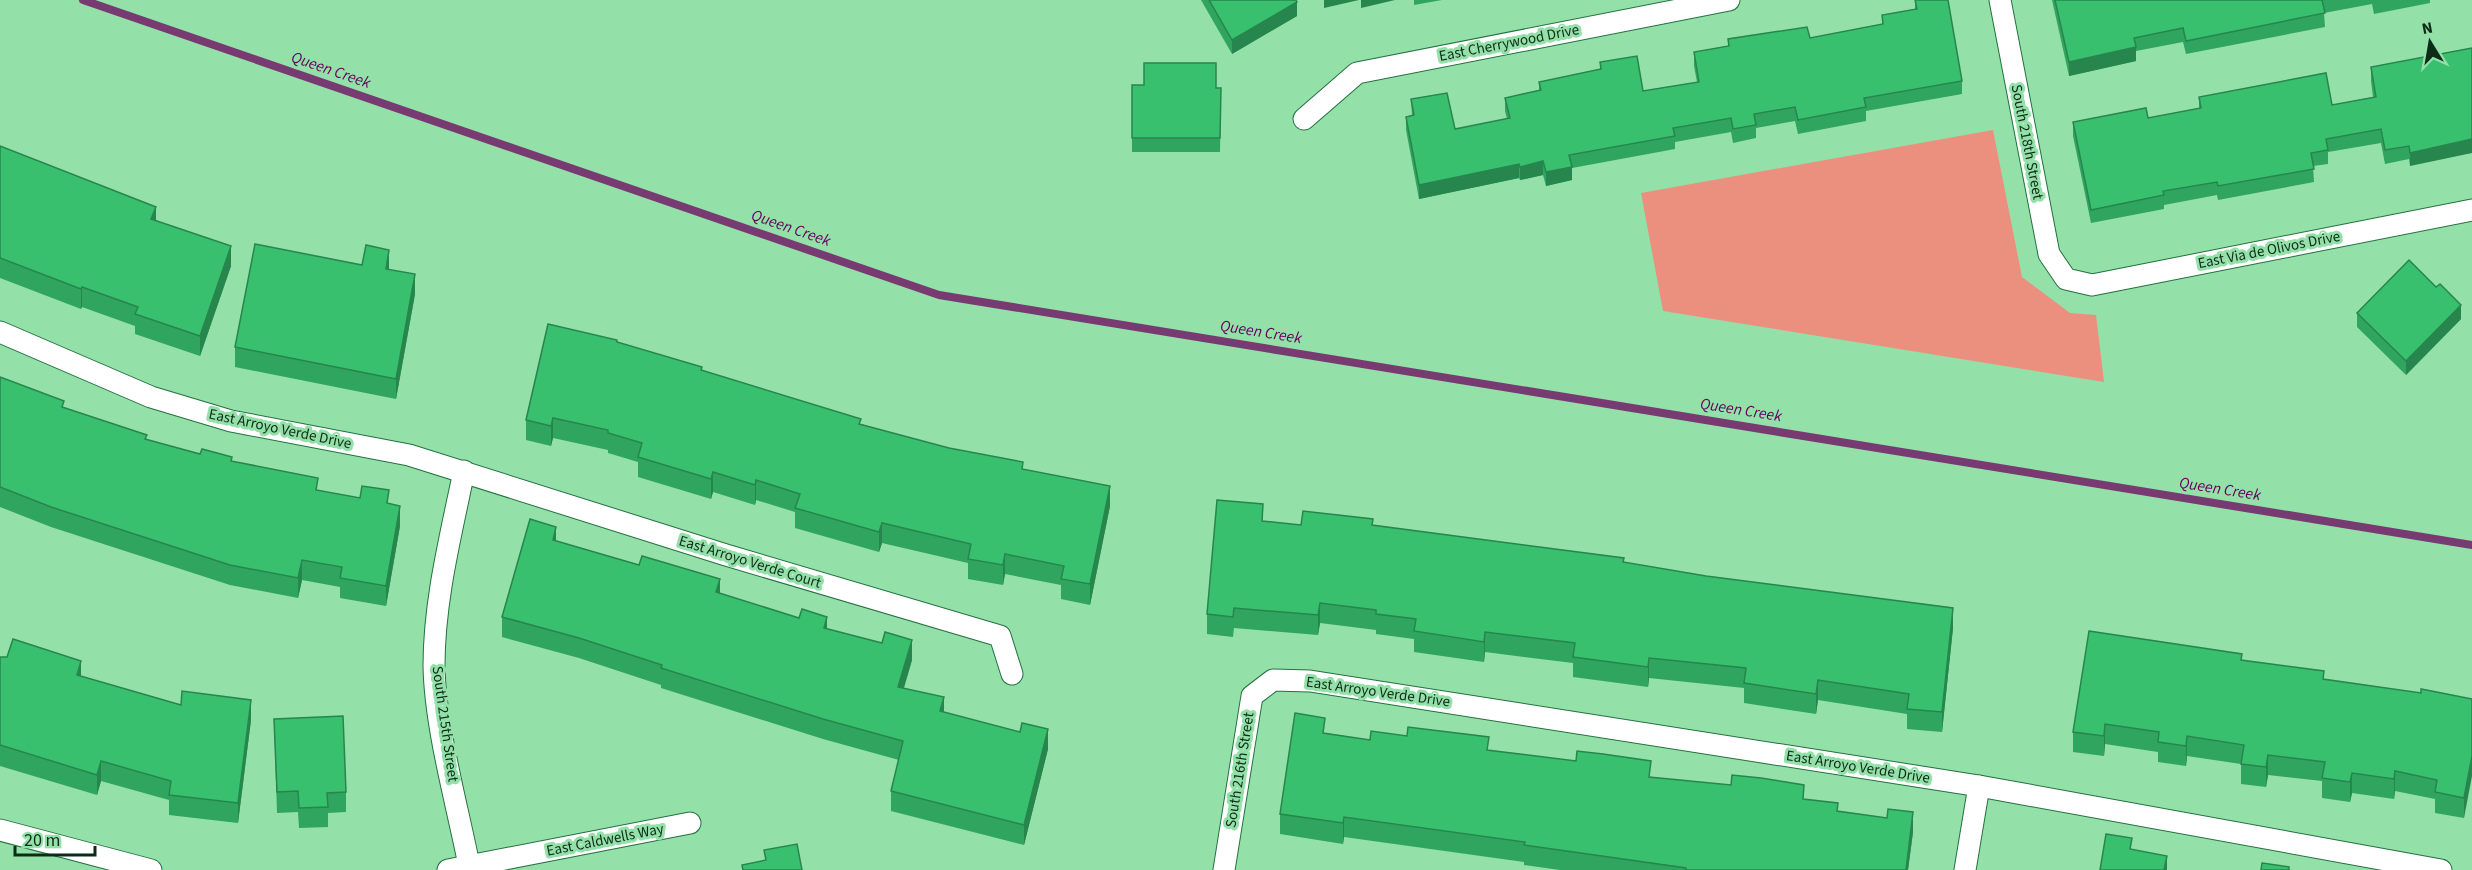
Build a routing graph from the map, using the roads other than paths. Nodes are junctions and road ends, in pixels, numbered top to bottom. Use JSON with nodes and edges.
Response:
{"nodes":[{"id":1,"x":1729,"y":0,"type":"edge"},
{"id":2,"x":2000,"y":0,"type":"edge"},
{"id":3,"x":1304,"y":119,"type":"dead end"},
{"id":4,"x":2472,"y":210,"type":"edge"},
{"id":5,"x":2066,"y":279,"type":"joint"},
{"id":6,"x":0,"y":332,"type":"edge"},
{"id":7,"x":464,"y":471,"type":"junction"},
{"id":8,"x":1012,"y":674,"type":"dead end"},
{"id":9,"x":1273,"y":680,"type":"joint"},
{"id":10,"x":1979,"y":786,"type":"junction"},
{"id":11,"x":690,"y":823,"type":"dead end"},
{"id":12,"x":0,"y":830,"type":"edge"},
{"id":13,"x":470,"y":869,"type":"edge"},
{"id":14,"x":152,"y":870,"type":"edge"},
{"id":15,"x":448,"y":870,"type":"edge"},
{"id":16,"x":1224,"y":870,"type":"edge"},
{"id":17,"x":1965,"y":870,"type":"edge"},
{"id":18,"x":2441,"y":870,"type":"edge"}],
"edges":[{"from":1,"to":3,"type":"street","name":"East Cherrywood Drive"},
{"from":2,"to":5,"type":"street","name":"South 218th Street"},
{"from":4,"to":5,"type":"street","name":"East Via de Olivos Drive"},
{"from":6,"to":7,"type":"street","name":"East Arroyo Verde Drive"},
{"from":7,"to":8,"type":"street","name":"East Arroyo Verde Court"},
{"from":7,"to":13,"type":"street","name":"South 215th Street"},
{"from":9,"to":10,"type":"street","name":"East Arroyo Verde Drive"},
{"from":9,"to":16,"type":"street","name":"South 216th Street"},
{"from":10,"to":17,"type":"street"},
{"from":10,"to":18,"type":"street","name":"East Arroyo Verde Drive"},
{"from":11,"to":13,"type":"street","name":"East Caldwells Way"},
{"from":12,"to":14,"type":"street"},
{"from":13,"to":15,"type":"street","name":"East Caldwells Way"}]}
